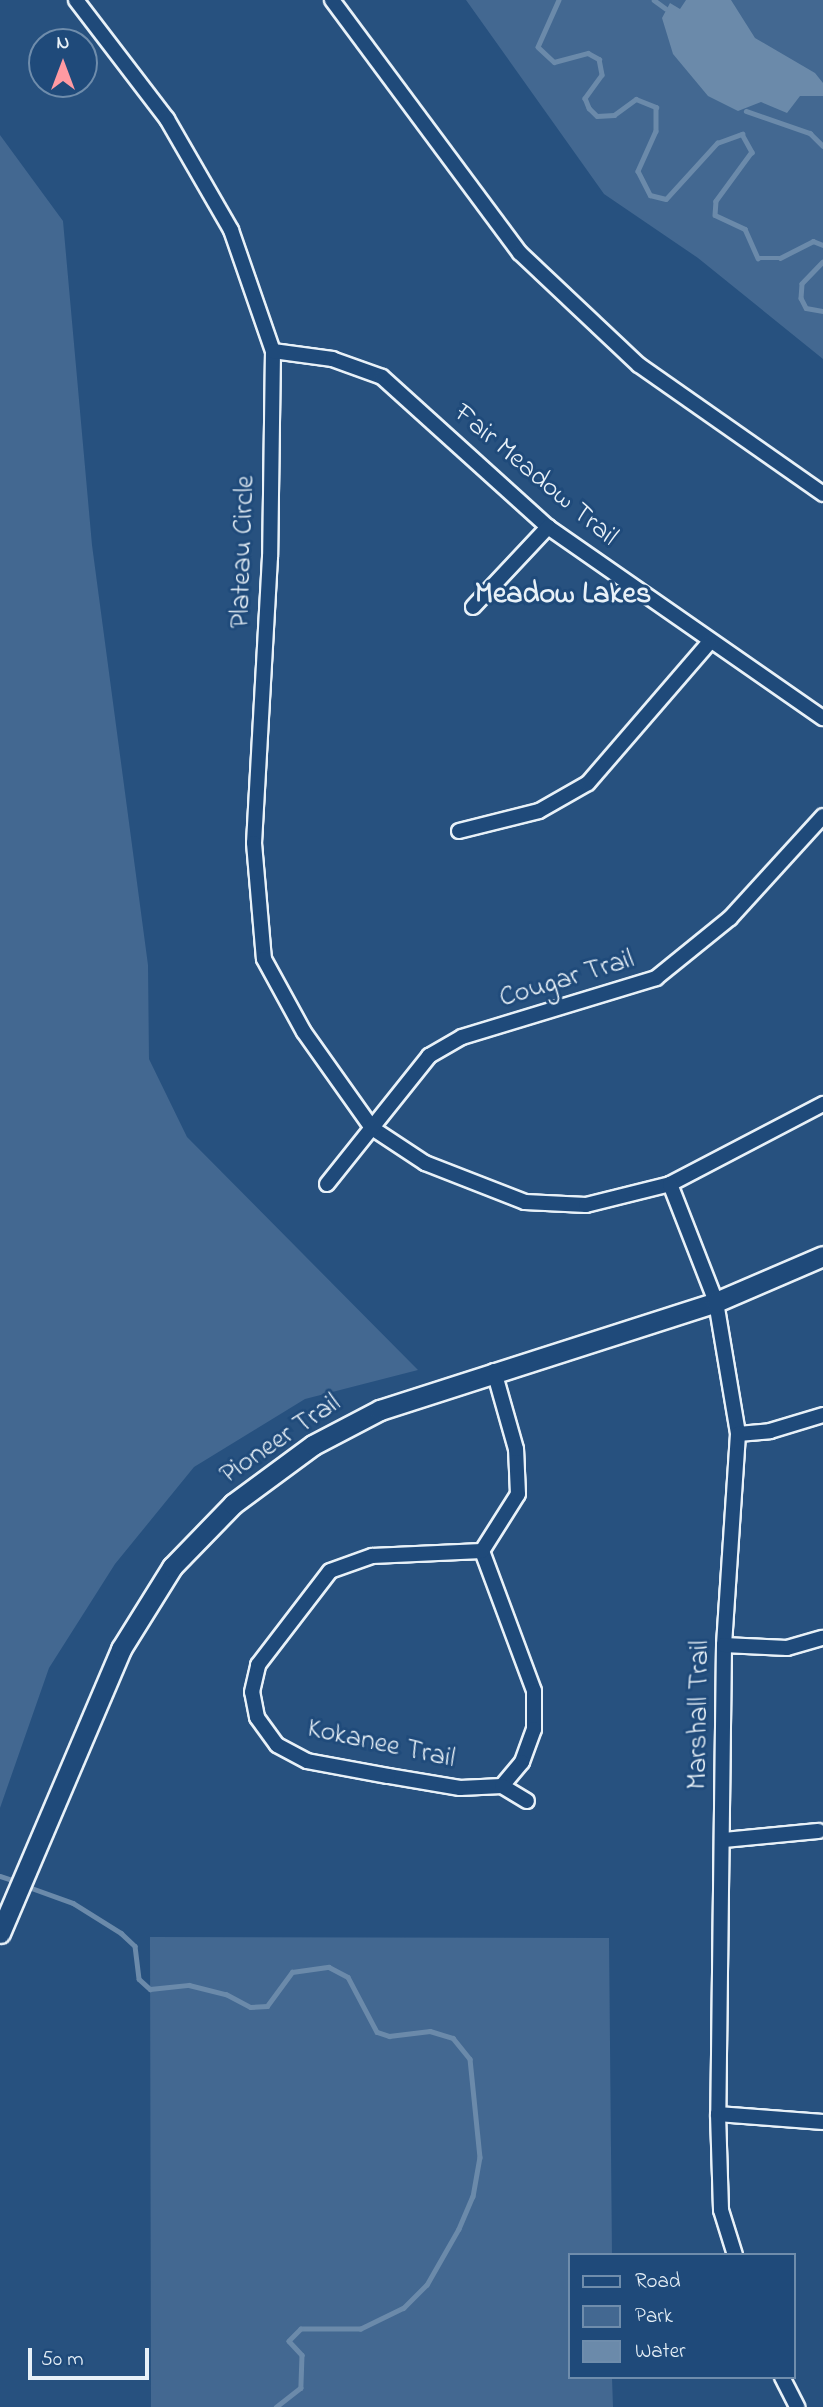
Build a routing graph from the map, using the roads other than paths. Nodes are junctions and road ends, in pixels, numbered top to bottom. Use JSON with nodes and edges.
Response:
{"nodes":[{"id":1,"x":76,"y":0,"type":"edge"},
{"id":2,"x":331,"y":0,"type":"edge"},
{"id":3,"x":273,"y":351,"type":"junction"},
{"id":4,"x":823,"y":494,"type":"edge"},
{"id":5,"x":548,"y":527,"type":"junction"},
{"id":6,"x":473,"y":607,"type":"dead end"},
{"id":7,"x":709,"y":643,"type":"junction"},
{"id":8,"x":823,"y":718,"type":"edge"},
{"id":9,"x":823,"y":816,"type":"edge"},
{"id":10,"x":459,"y":831,"type":"dead end"},
{"id":11,"x":823,"y":1104,"type":"edge"},
{"id":12,"x":372,"y":1128,"type":"junction"},
{"id":13,"x":327,"y":1184,"type":"dead end"},
{"id":14,"x":670,"y":1184,"type":"junction"},
{"id":15,"x":823,"y":1256,"type":"edge"},
{"id":16,"x":716,"y":1302,"type":"junction"},
{"id":17,"x":494,"y":1371,"type":"junction"},
{"id":18,"x":823,"y":1415,"type":"edge"},
{"id":19,"x":737,"y":1434,"type":"junction"},
{"id":20,"x":482,"y":1551,"type":"junction"},
{"id":21,"x":823,"y":1638,"type":"edge"},
{"id":22,"x":724,"y":1645,"type":"junction"},
{"id":23,"x":502,"y":1786,"type":"junction"},
{"id":24,"x":527,"y":1801,"type":"dead end"},
{"id":25,"x":820,"y":1831,"type":"dead end"},
{"id":26,"x":723,"y":1840,"type":"junction"},
{"id":27,"x":0,"y":1933,"type":"edge"},
{"id":28,"x":718,"y":2114,"type":"junction"},
{"id":29,"x":823,"y":2122,"type":"edge"},
{"id":30,"x":734,"y":2253,"type":"edge"},
{"id":31,"x":783,"y":2379,"type":"edge"},
{"id":32,"x":797,"y":2407,"type":"edge"}],
"edges":[{"from":1,"to":3,"type":"street","name":"Plateau Circle"},
{"from":2,"to":4,"type":"street"},
{"from":3,"to":5,"type":"street","name":"Fair Meadow Trail"},
{"from":3,"to":12,"type":"street","name":"Plateau Circle"},
{"from":5,"to":6,"type":"street"},
{"from":5,"to":7,"type":"street","name":"Fair Meadow Trail"},
{"from":7,"to":8,"type":"street","name":"Fair Meadow Trail"},
{"from":7,"to":10,"type":"street"},
{"from":9,"to":12,"type":"street","name":"Cougar Trail"},
{"from":11,"to":14,"type":"street"},
{"from":12,"to":13,"type":"street","name":"Cougar Trail"},
{"from":12,"to":14,"type":"street"},
{"from":14,"to":16,"type":"street","name":"Marshall Trail"},
{"from":15,"to":16,"type":"main road","name":"Pioneer Trail"},
{"from":16,"to":17,"type":"main road","name":"Pioneer Trail"},
{"from":16,"to":19,"type":"street","name":"Marshall Trail"},
{"from":17,"to":20,"type":"street"},
{"from":17,"to":27,"type":"main road","name":"Pioneer Trail"},
{"from":18,"to":19,"type":"street"},
{"from":19,"to":22,"type":"street","name":"Marshall Trail"},
{"from":20,"to":23,"type":"street"},
{"from":20,"to":23,"type":"street","name":"Kokanee Trail"},
{"from":21,"to":22,"type":"street"},
{"from":22,"to":26,"type":"street","name":"Marshall Trail"},
{"from":23,"to":24,"type":"street"},
{"from":25,"to":26,"type":"street"},
{"from":26,"to":28,"type":"street","name":"Marshall Trail"},
{"from":28,"to":29,"type":"street"},
{"from":28,"to":30,"type":"street","name":"Marshall Trail"},
{"from":31,"to":32,"type":"street"}]}
